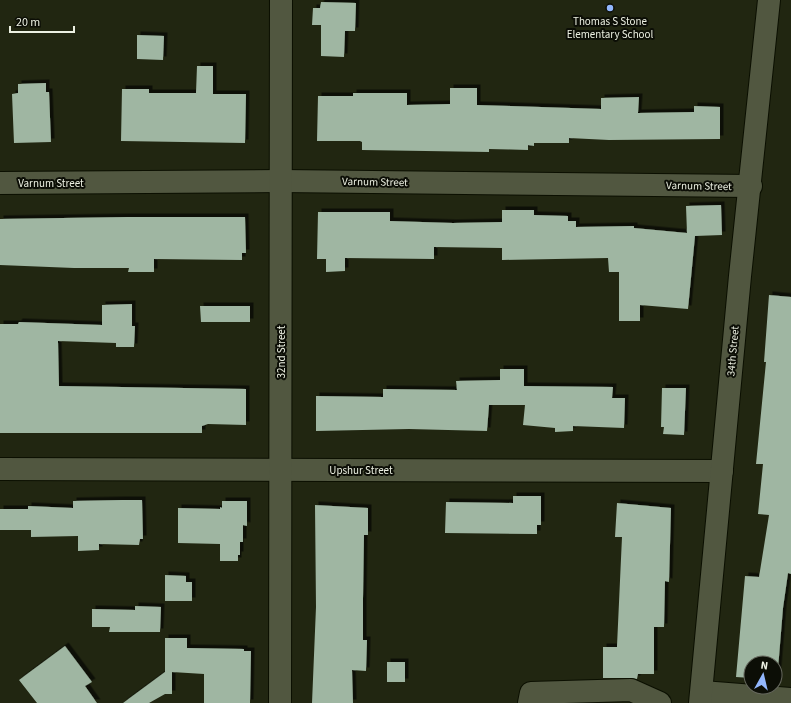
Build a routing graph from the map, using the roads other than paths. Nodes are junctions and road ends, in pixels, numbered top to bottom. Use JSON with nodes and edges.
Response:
{"nodes":[{"id":1,"x":282,"y":0,"type":"edge"},
{"id":2,"x":769,"y":0,"type":"edge"},
{"id":3,"x":281,"y":181,"type":"junction"},
{"id":4,"x":0,"y":183,"type":"edge"},
{"id":5,"x":751,"y":186,"type":"junction"},
{"id":6,"x":0,"y":469,"type":"edge"},
{"id":7,"x":280,"y":470,"type":"junction"},
{"id":8,"x":722,"y":471,"type":"junction"},
{"id":9,"x":701,"y":697,"type":"edge"},
{"id":10,"x":791,"y":699,"type":"edge"},
{"id":11,"x":280,"y":703,"type":"edge"},
{"id":12,"x":529,"y":703,"type":"edge"},
{"id":13,"x":660,"y":703,"type":"edge"}],
"edges":[{"from":1,"to":3,"type":"street","name":"32nd Street"},
{"from":2,"to":5,"type":"street","name":"34th Street"},
{"from":3,"to":4,"type":"street","name":"Varnum Street"},
{"from":3,"to":5,"type":"street","name":"Varnum Street"},
{"from":3,"to":7,"type":"street","name":"32nd Street"},
{"from":5,"to":8,"type":"street","name":"34th Street"},
{"from":6,"to":7,"type":"street","name":"Upshur Street"},
{"from":7,"to":8,"type":"street","name":"Upshur Street"},
{"from":7,"to":11,"type":"street","name":"32nd Street"},
{"from":8,"to":9,"type":"street","name":"34th Street"},
{"from":9,"to":10,"type":"street"},
{"from":12,"to":13,"type":"street"}]}
